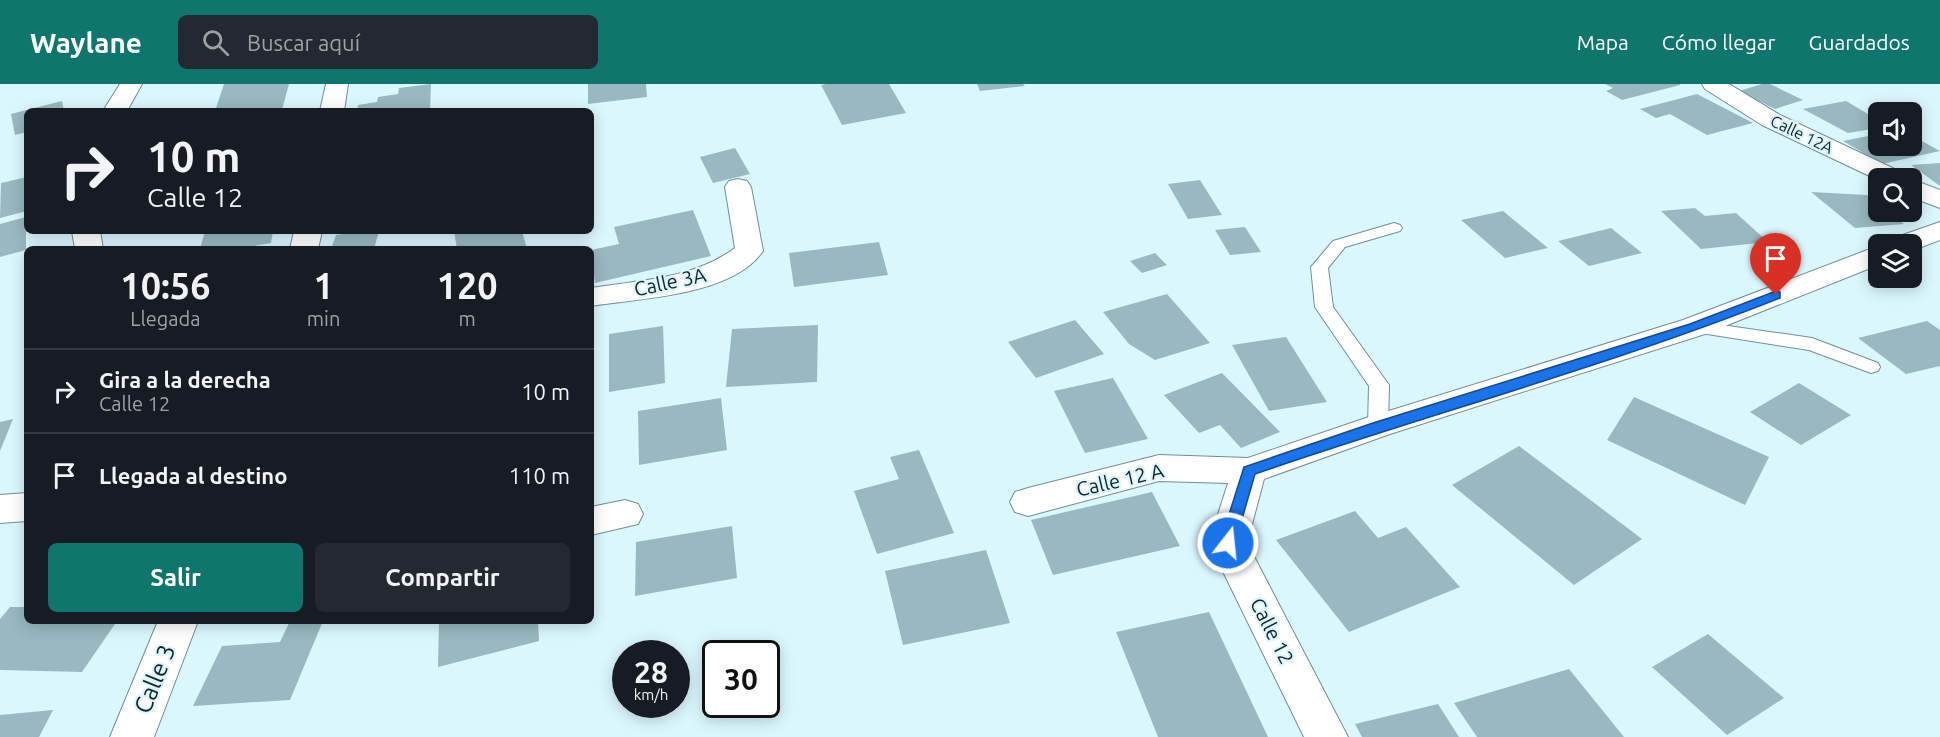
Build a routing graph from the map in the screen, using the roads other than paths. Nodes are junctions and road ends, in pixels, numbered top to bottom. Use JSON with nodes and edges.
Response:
{"nodes":[{"id":1,"x":131,"y":84,"type":"edge"},
{"id":2,"x":337,"y":84,"type":"edge"},
{"id":3,"x":1713,"y":84,"type":"edge"},
{"id":4,"x":117,"y":108,"type":"edge"},
{"id":5,"x":333,"y":108,"type":"edge"},
{"id":6,"x":1873,"y":168,"type":"edge"},
{"id":7,"x":738,"y":187,"type":"dead end"},
{"id":8,"x":1922,"y":192,"type":"edge"},
{"id":9,"x":1940,"y":200,"type":"edge"},
{"id":10,"x":1394,"y":228,"type":"dead end"},
{"id":11,"x":1940,"y":230,"type":"edge"},
{"id":12,"x":1922,"y":237,"type":"edge"},
{"id":13,"x":1868,"y":259,"type":"edge"},
{"id":14,"x":594,"y":297,"type":"edge"},
{"id":15,"x":1694,"y":327,"type":"junction"},
{"id":16,"x":1871,"y":367,"type":"dead end"},
{"id":17,"x":1378,"y":426,"type":"junction"},
{"id":18,"x":1249,"y":471,"type":"junction"},
{"id":19,"x":1028,"y":502,"type":"dead end"},
{"id":20,"x":24,"y":507,"type":"edge"},
{"id":21,"x":0,"y":509,"type":"edge"},
{"id":22,"x":177,"y":624,"type":"edge"},
{"id":23,"x":132,"y":737,"type":"edge"},
{"id":24,"x":1326,"y":737,"type":"edge"}],
"edges":[{"from":1,"to":4,"type":"street"},
{"from":2,"to":5,"type":"street"},
{"from":3,"to":6,"type":"street","name":"Calle 12A"},
{"from":7,"to":14,"type":"street","name":"Calle 3A"},
{"from":8,"to":9,"type":"street"},
{"from":10,"to":17,"type":"lane"},
{"from":11,"to":12,"type":"street"},
{"from":13,"to":15,"type":"street"},
{"from":15,"to":16,"type":"lane"},
{"from":15,"to":17,"type":"street"},
{"from":17,"to":18,"type":"street"},
{"from":18,"to":19,"type":"street","name":"Calle 12 A"},
{"from":18,"to":24,"type":"street","name":"Calle 12"},
{"from":20,"to":21,"type":"street"},
{"from":22,"to":23,"type":"street","name":"Calle 3"}]}
